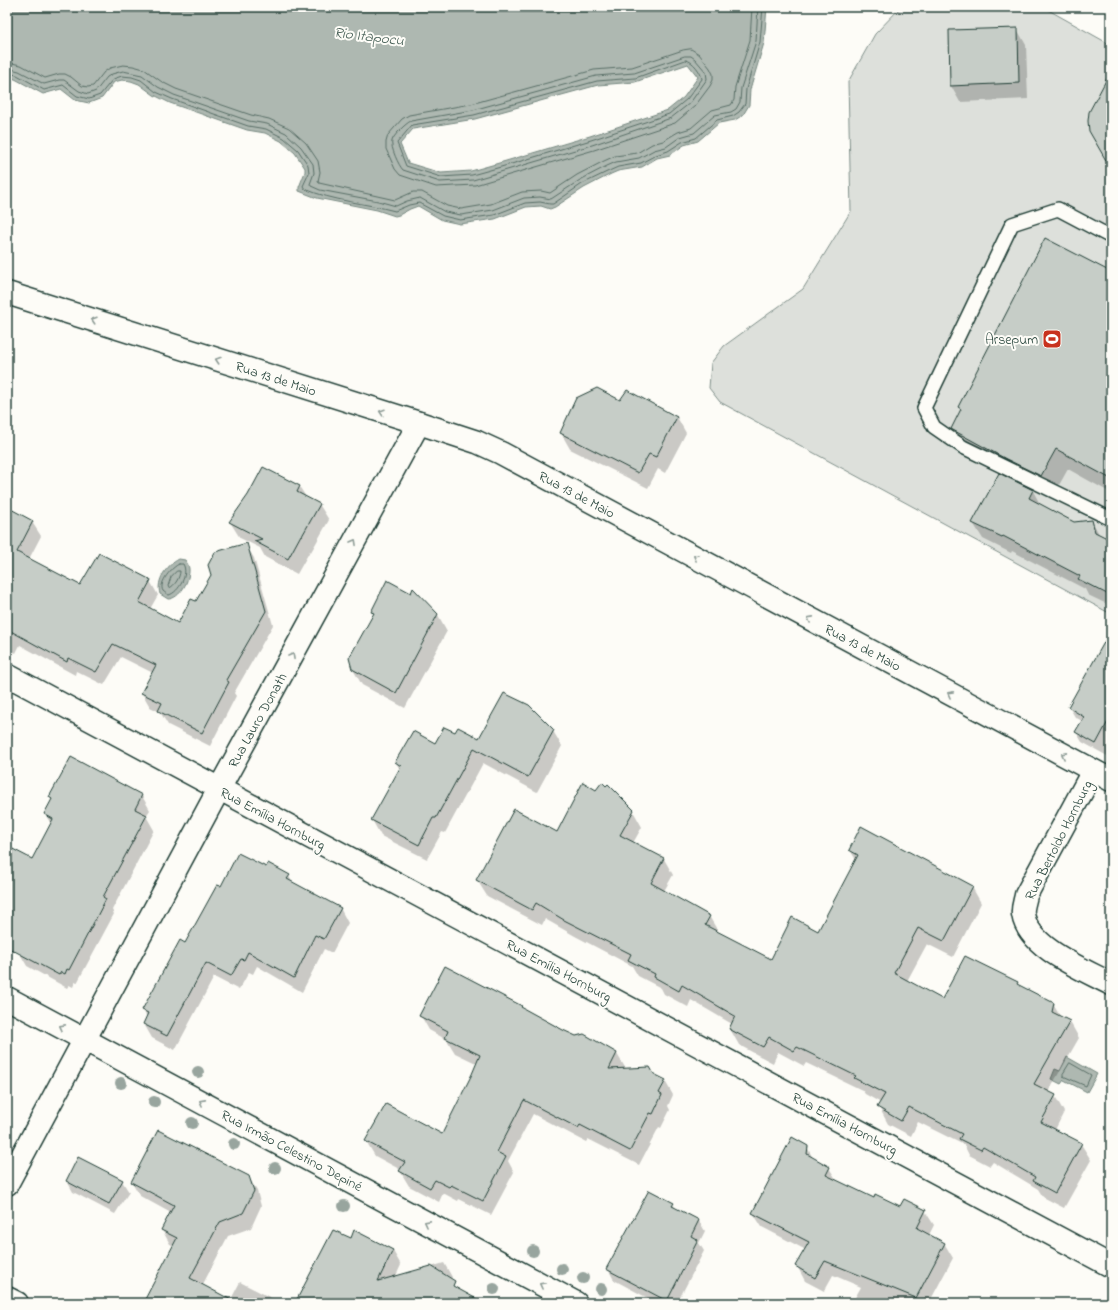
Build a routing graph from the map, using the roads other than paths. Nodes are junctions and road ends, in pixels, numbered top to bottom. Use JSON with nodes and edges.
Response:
{"nodes":[{"id":1,"x":1111,"y":237,"type":"edge"},
{"id":2,"x":7,"y":293,"type":"edge"},
{"id":3,"x":419,"y":423,"type":"junction"},
{"id":4,"x":1111,"y":519,"type":"edge"},
{"id":5,"x":7,"y":675,"type":"edge"},
{"id":6,"x":1102,"y":775,"type":"edge"},
{"id":7,"x":219,"y":789,"type":"junction"},
{"id":8,"x":1111,"y":984,"type":"edge"},
{"id":9,"x":7,"y":998,"type":"edge"},
{"id":10,"x":85,"y":1039,"type":"junction"},
{"id":11,"x":7,"y":1184,"type":"edge"},
{"id":12,"x":1111,"y":1266,"type":"edge"},
{"id":13,"x":7,"y":1298,"type":"edge"},
{"id":14,"x":17,"y":1303,"type":"edge"},
{"id":15,"x":576,"y":1303,"type":"edge"}],
"edges":[{"from":1,"to":4,"type":"lane"},
{"from":3,"to":2,"type":"street","name":"Rua 13 de Maio","one_way":true},
{"from":6,"to":3,"type":"street","name":"Rua 13 de Maio","one_way":true},
{"from":7,"to":3,"type":"street","name":"Rua Lauro Donath","one_way":true},
{"from":5,"to":7,"type":"street","name":"Rua Emília Hornburg"},
{"from":6,"to":8,"type":"street","name":"Rua Bertoldo Hornburg"},
{"from":7,"to":10,"type":"street","name":"Rua Lauro Donath"},
{"from":7,"to":12,"type":"street","name":"Rua Emília Hornburg"},
{"from":10,"to":9,"type":"street","name":"Rua Irmão Celestino Depiné","one_way":true},
{"from":10,"to":11,"type":"street","name":"Rua Lauro Donath"},
{"from":15,"to":10,"type":"street","name":"Rua Irmão Celestino Depiné","one_way":true},
{"from":13,"to":14,"type":"street"}]}
